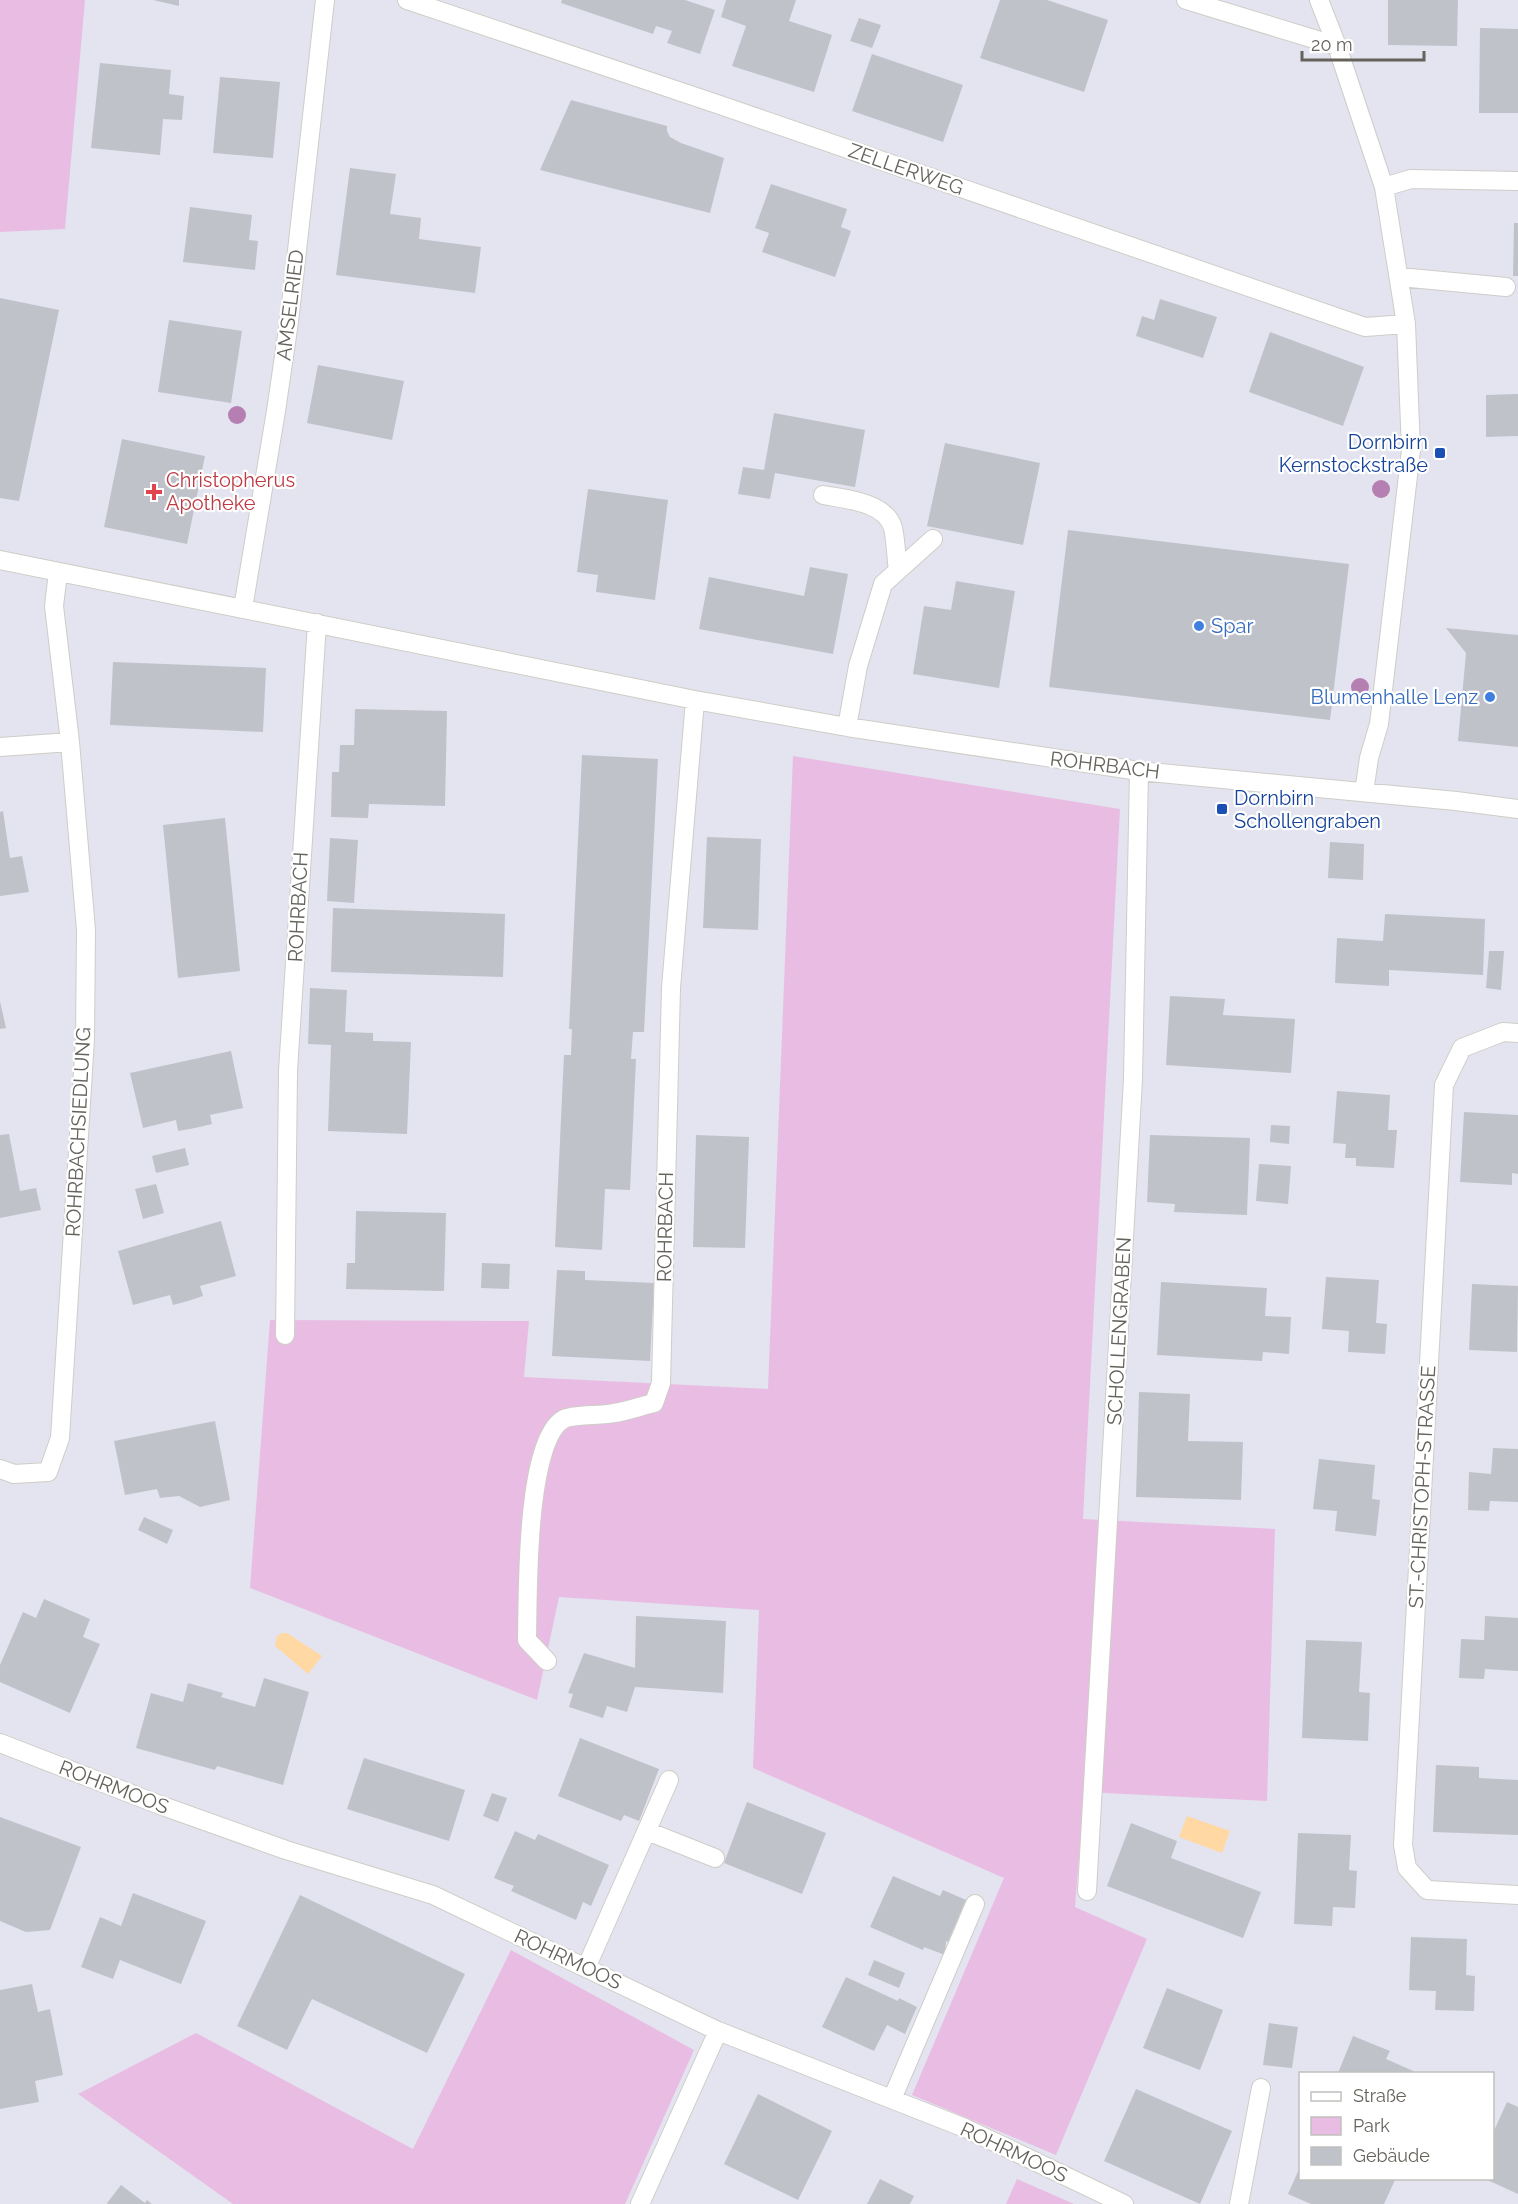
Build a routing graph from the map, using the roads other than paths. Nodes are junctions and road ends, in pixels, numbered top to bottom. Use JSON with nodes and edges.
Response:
{"nodes":[{"id":1,"x":325,"y":0,"type":"edge"},
{"id":2,"x":407,"y":0,"type":"edge"},
{"id":3,"x":1186,"y":0,"type":"edge"},
{"id":4,"x":1319,"y":0,"type":"edge"},
{"id":5,"x":1337,"y":46,"type":"junction"},
{"id":6,"x":1518,"y":181,"type":"edge"},
{"id":7,"x":1384,"y":188,"type":"junction"},
{"id":8,"x":1400,"y":277,"type":"junction"},
{"id":9,"x":1506,"y":287,"type":"dead end"},
{"id":10,"x":1406,"y":324,"type":"junction"},
{"id":11,"x":823,"y":495,"type":"dead end"},
{"id":12,"x":933,"y":539,"type":"dead end"},
{"id":13,"x":0,"y":560,"type":"edge"},
{"id":14,"x":898,"y":570,"type":"junction"},
{"id":15,"x":58,"y":572,"type":"junction"},
{"id":16,"x":243,"y":608,"type":"junction"},
{"id":17,"x":317,"y":623,"type":"junction"},
{"id":18,"x":695,"y":700,"type":"junction"},
{"id":19,"x":847,"y":727,"type":"junction"},
{"id":20,"x":70,"y":742,"type":"junction"},
{"id":21,"x":0,"y":747,"type":"edge"},
{"id":22,"x":1139,"y":771,"type":"junction"},
{"id":23,"x":1364,"y":792,"type":"junction"},
{"id":24,"x":1518,"y":809,"type":"edge"},
{"id":25,"x":1518,"y":1034,"type":"edge"},
{"id":26,"x":285,"y":1335,"type":"dead end"},
{"id":27,"x":0,"y":1469,"type":"edge"},
{"id":28,"x":547,"y":1661,"type":"dead end"},
{"id":29,"x":0,"y":1743,"type":"edge"},
{"id":30,"x":669,"y":1780,"type":"dead end"},
{"id":31,"x":647,"y":1831,"type":"junction"},
{"id":32,"x":715,"y":1858,"type":"dead end"},
{"id":33,"x":1087,"y":1891,"type":"dead end"},
{"id":34,"x":1518,"y":1895,"type":"edge"},
{"id":35,"x":975,"y":1904,"type":"dead end"},
{"id":36,"x":586,"y":1968,"type":"junction"},
{"id":37,"x":718,"y":2031,"type":"junction"},
{"id":38,"x":1260,"y":2088,"type":"dead end"},
{"id":39,"x":892,"y":2099,"type":"junction"},
{"id":40,"x":640,"y":2204,"type":"edge"},
{"id":41,"x":1124,"y":2204,"type":"edge"},
{"id":42,"x":1239,"y":2204,"type":"edge"}],
"edges":[{"from":1,"to":16,"type":"street","name":"AMSELRIED"},
{"from":2,"to":10,"type":"street","name":"ZELLERWEG"},
{"from":3,"to":5,"type":"street"},
{"from":4,"to":5,"type":"street"},
{"from":5,"to":7,"type":"street"},
{"from":6,"to":7,"type":"street"},
{"from":7,"to":8,"type":"street"},
{"from":8,"to":9,"type":"street"},
{"from":8,"to":10,"type":"street"},
{"from":10,"to":23,"type":"street"},
{"from":11,"to":14,"type":"street"},
{"from":12,"to":14,"type":"street"},
{"from":13,"to":15,"type":"street","name":"ROHRBACH"},
{"from":14,"to":19,"type":"street"},
{"from":15,"to":16,"type":"street","name":"ROHRBACH"},
{"from":15,"to":20,"type":"street","name":"ROHRBACHSIEDLUNG"},
{"from":16,"to":17,"type":"street","name":"ROHRBACH"},
{"from":17,"to":18,"type":"street","name":"ROHRBACH"},
{"from":17,"to":26,"type":"street","name":"ROHRBACH"},
{"from":18,"to":19,"type":"street","name":"ROHRBACH"},
{"from":18,"to":28,"type":"street","name":"ROHRBACH"},
{"from":19,"to":22,"type":"street","name":"ROHRBACH"},
{"from":20,"to":21,"type":"street"},
{"from":20,"to":27,"type":"street","name":"ROHRBACHSIEDLUNG"},
{"from":22,"to":23,"type":"street","name":"ROHRBACH"},
{"from":22,"to":33,"type":"street","name":"SCHOLLENGRABEN"},
{"from":23,"to":24,"type":"street","name":"ROHRBACH"},
{"from":25,"to":34,"type":"street","name":"ST.-CHRISTOPH-STRASSE"},
{"from":29,"to":36,"type":"street","name":"ROHRMOOS"},
{"from":30,"to":31,"type":"street"},
{"from":31,"to":32,"type":"street"},
{"from":31,"to":36,"type":"street"},
{"from":35,"to":39,"type":"street"},
{"from":36,"to":37,"type":"street","name":"ROHRMOOS"},
{"from":37,"to":39,"type":"street","name":"ROHRMOOS"},
{"from":37,"to":40,"type":"street"},
{"from":38,"to":42,"type":"street"},
{"from":39,"to":41,"type":"street","name":"ROHRMOOS"}]}
